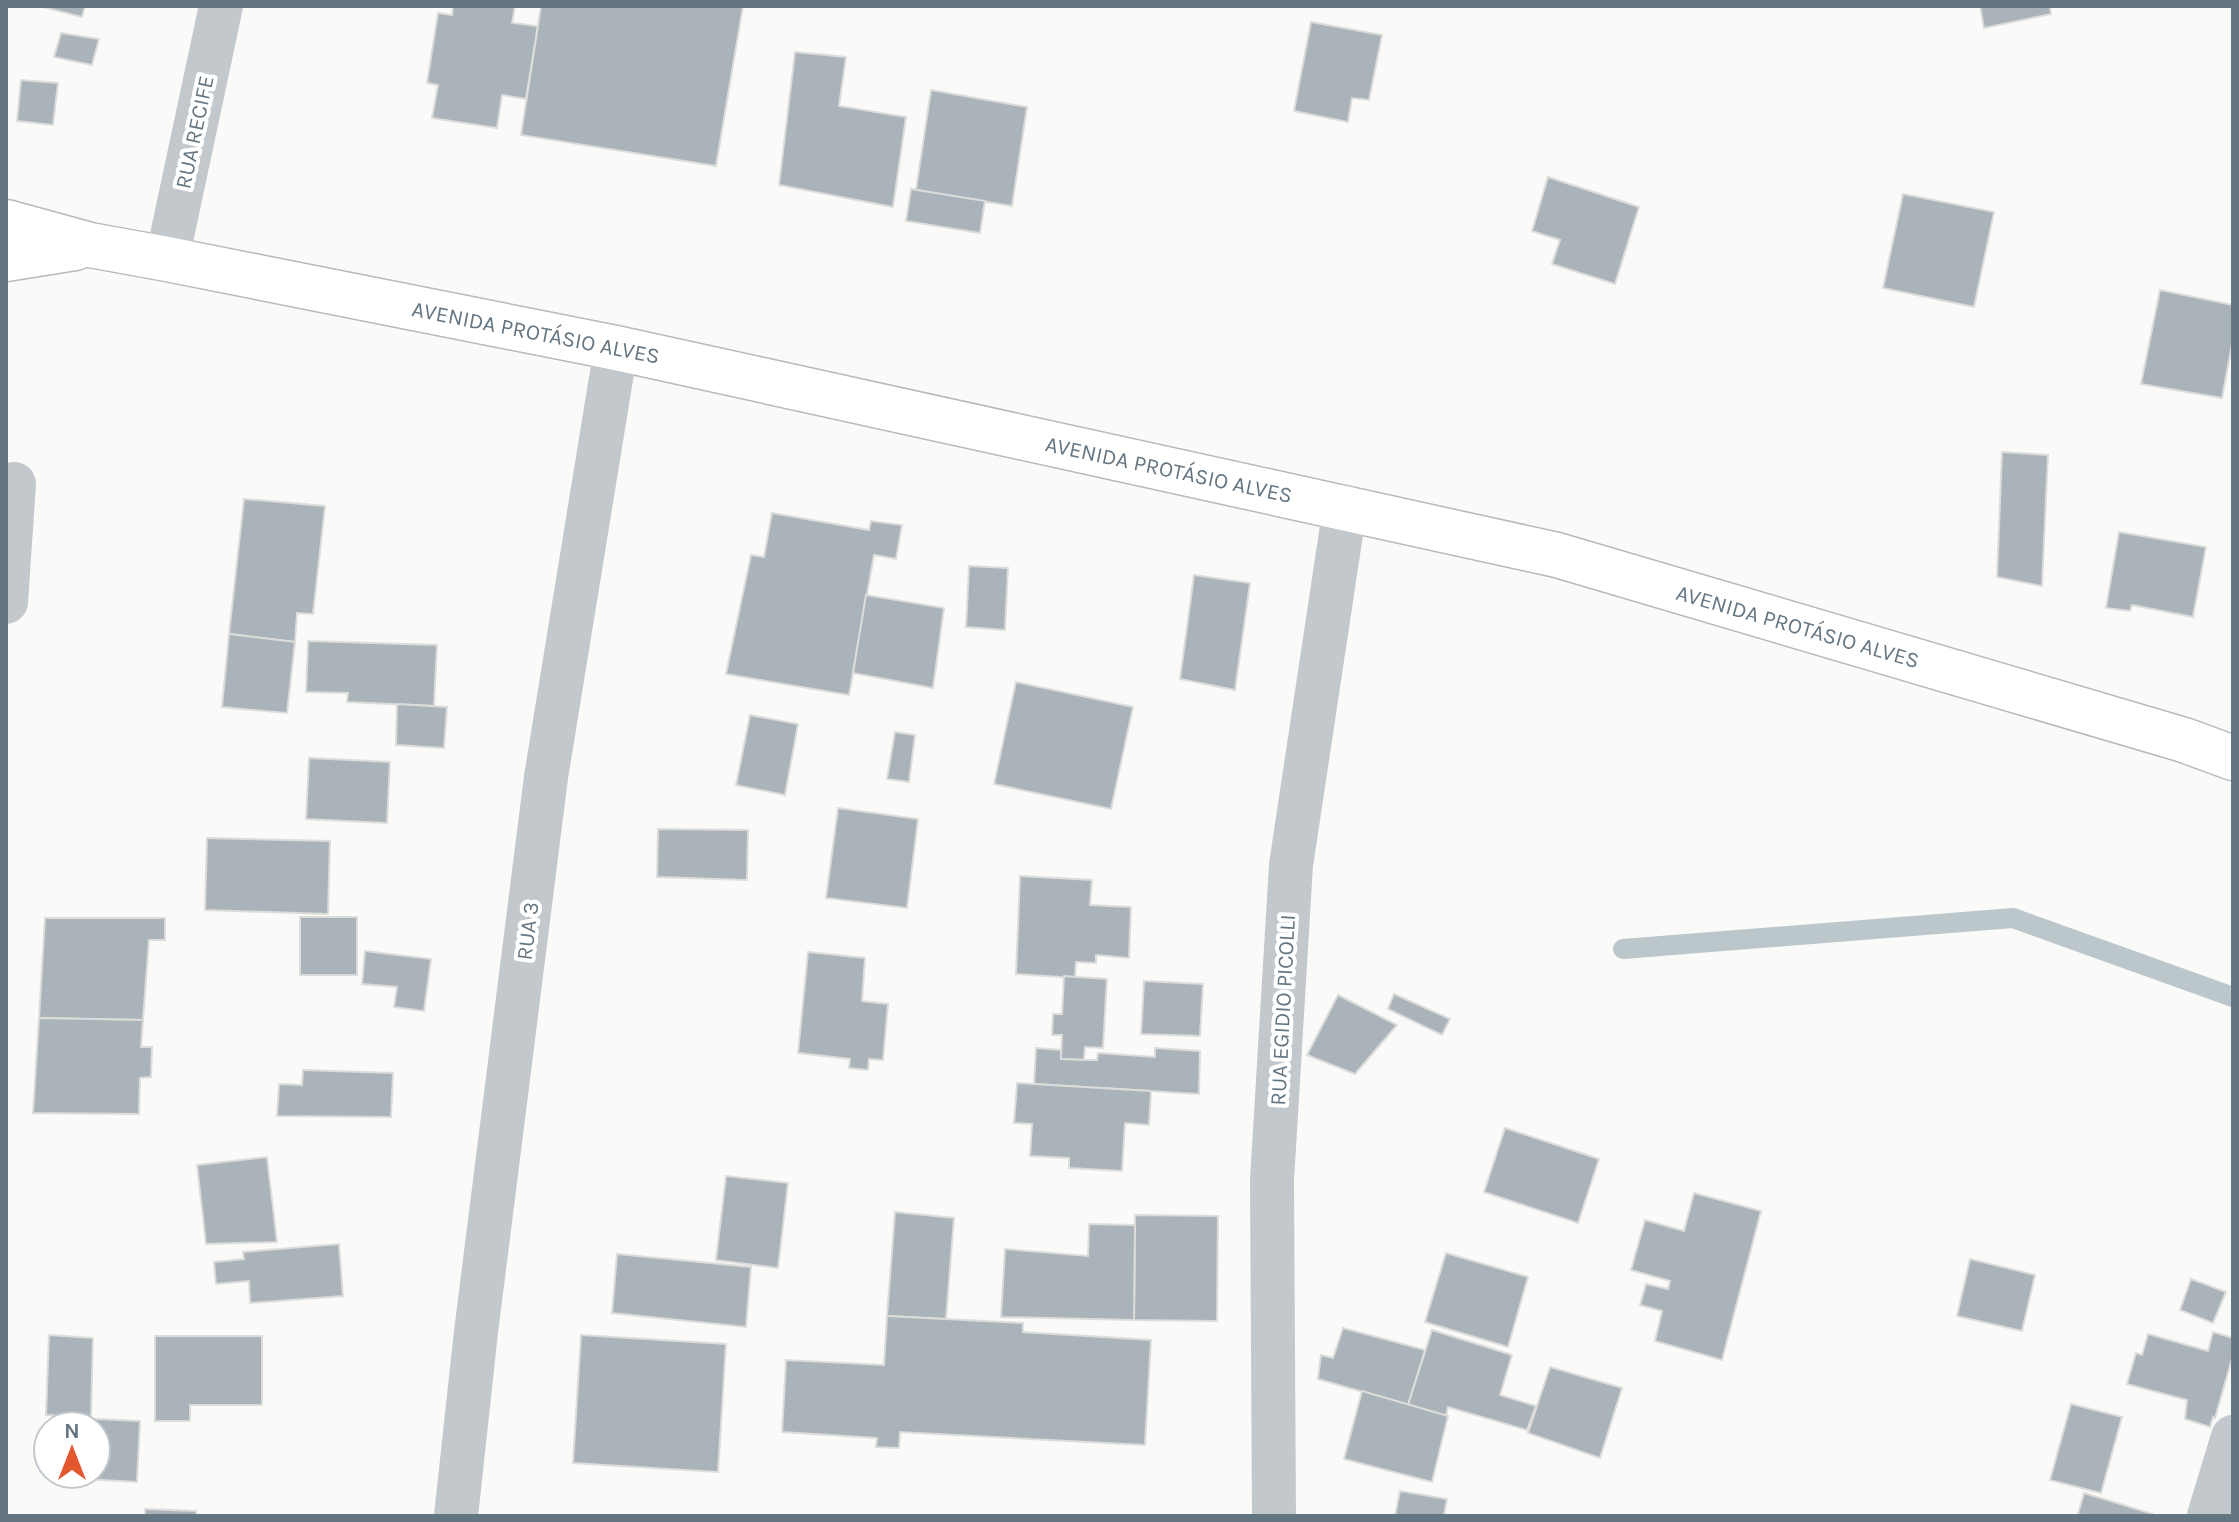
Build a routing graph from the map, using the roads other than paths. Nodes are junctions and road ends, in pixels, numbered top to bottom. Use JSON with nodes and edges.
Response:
{"nodes":[{"id":1,"x":221,"y":6,"type":"edge"},
{"id":2,"x":6,"y":222,"type":"edge"},
{"id":3,"x":90,"y":245,"type":"junction"},
{"id":4,"x":6,"y":259,"type":"edge"},
{"id":5,"x":167,"y":259,"type":"junction"},
{"id":6,"x":616,"y":348,"type":"junction"},
{"id":7,"x":14,"y":484,"type":"dead end"},
{"id":8,"x":1345,"y":507,"type":"junction"},
{"id":9,"x":6,"y":602,"type":"edge"},
{"id":10,"x":2233,"y":758,"type":"edge"},
{"id":11,"x":2233,"y":1437,"type":"edge"},
{"id":12,"x":456,"y":1516,"type":"edge"},
{"id":13,"x":1274,"y":1516,"type":"edge"},
{"id":14,"x":2209,"y":1516,"type":"edge"}],
"edges":[{"from":1,"to":5,"type":"street","name":"RUA RECIFE"},
{"from":2,"to":3,"type":"main road","name":"AVENIDA PROTÁSIO ALVES"},
{"from":3,"to":4,"type":"main road","name":"AVENIDA PROTÁSIO ALVES"},
{"from":3,"to":5,"type":"main road","name":"AVENIDA PROTÁSIO ALVES"},
{"from":5,"to":6,"type":"main road","name":"AVENIDA PROTÁSIO ALVES"},
{"from":6,"to":8,"type":"main road","name":"AVENIDA PROTÁSIO ALVES"},
{"from":6,"to":12,"type":"street","name":"RUA 3"},
{"from":7,"to":9,"type":"street"},
{"from":8,"to":10,"type":"main road","name":"AVENIDA PROTÁSIO ALVES"},
{"from":8,"to":13,"type":"street","name":"RUA EGIDIO PICOLLI"},
{"from":11,"to":14,"type":"street"}]}
